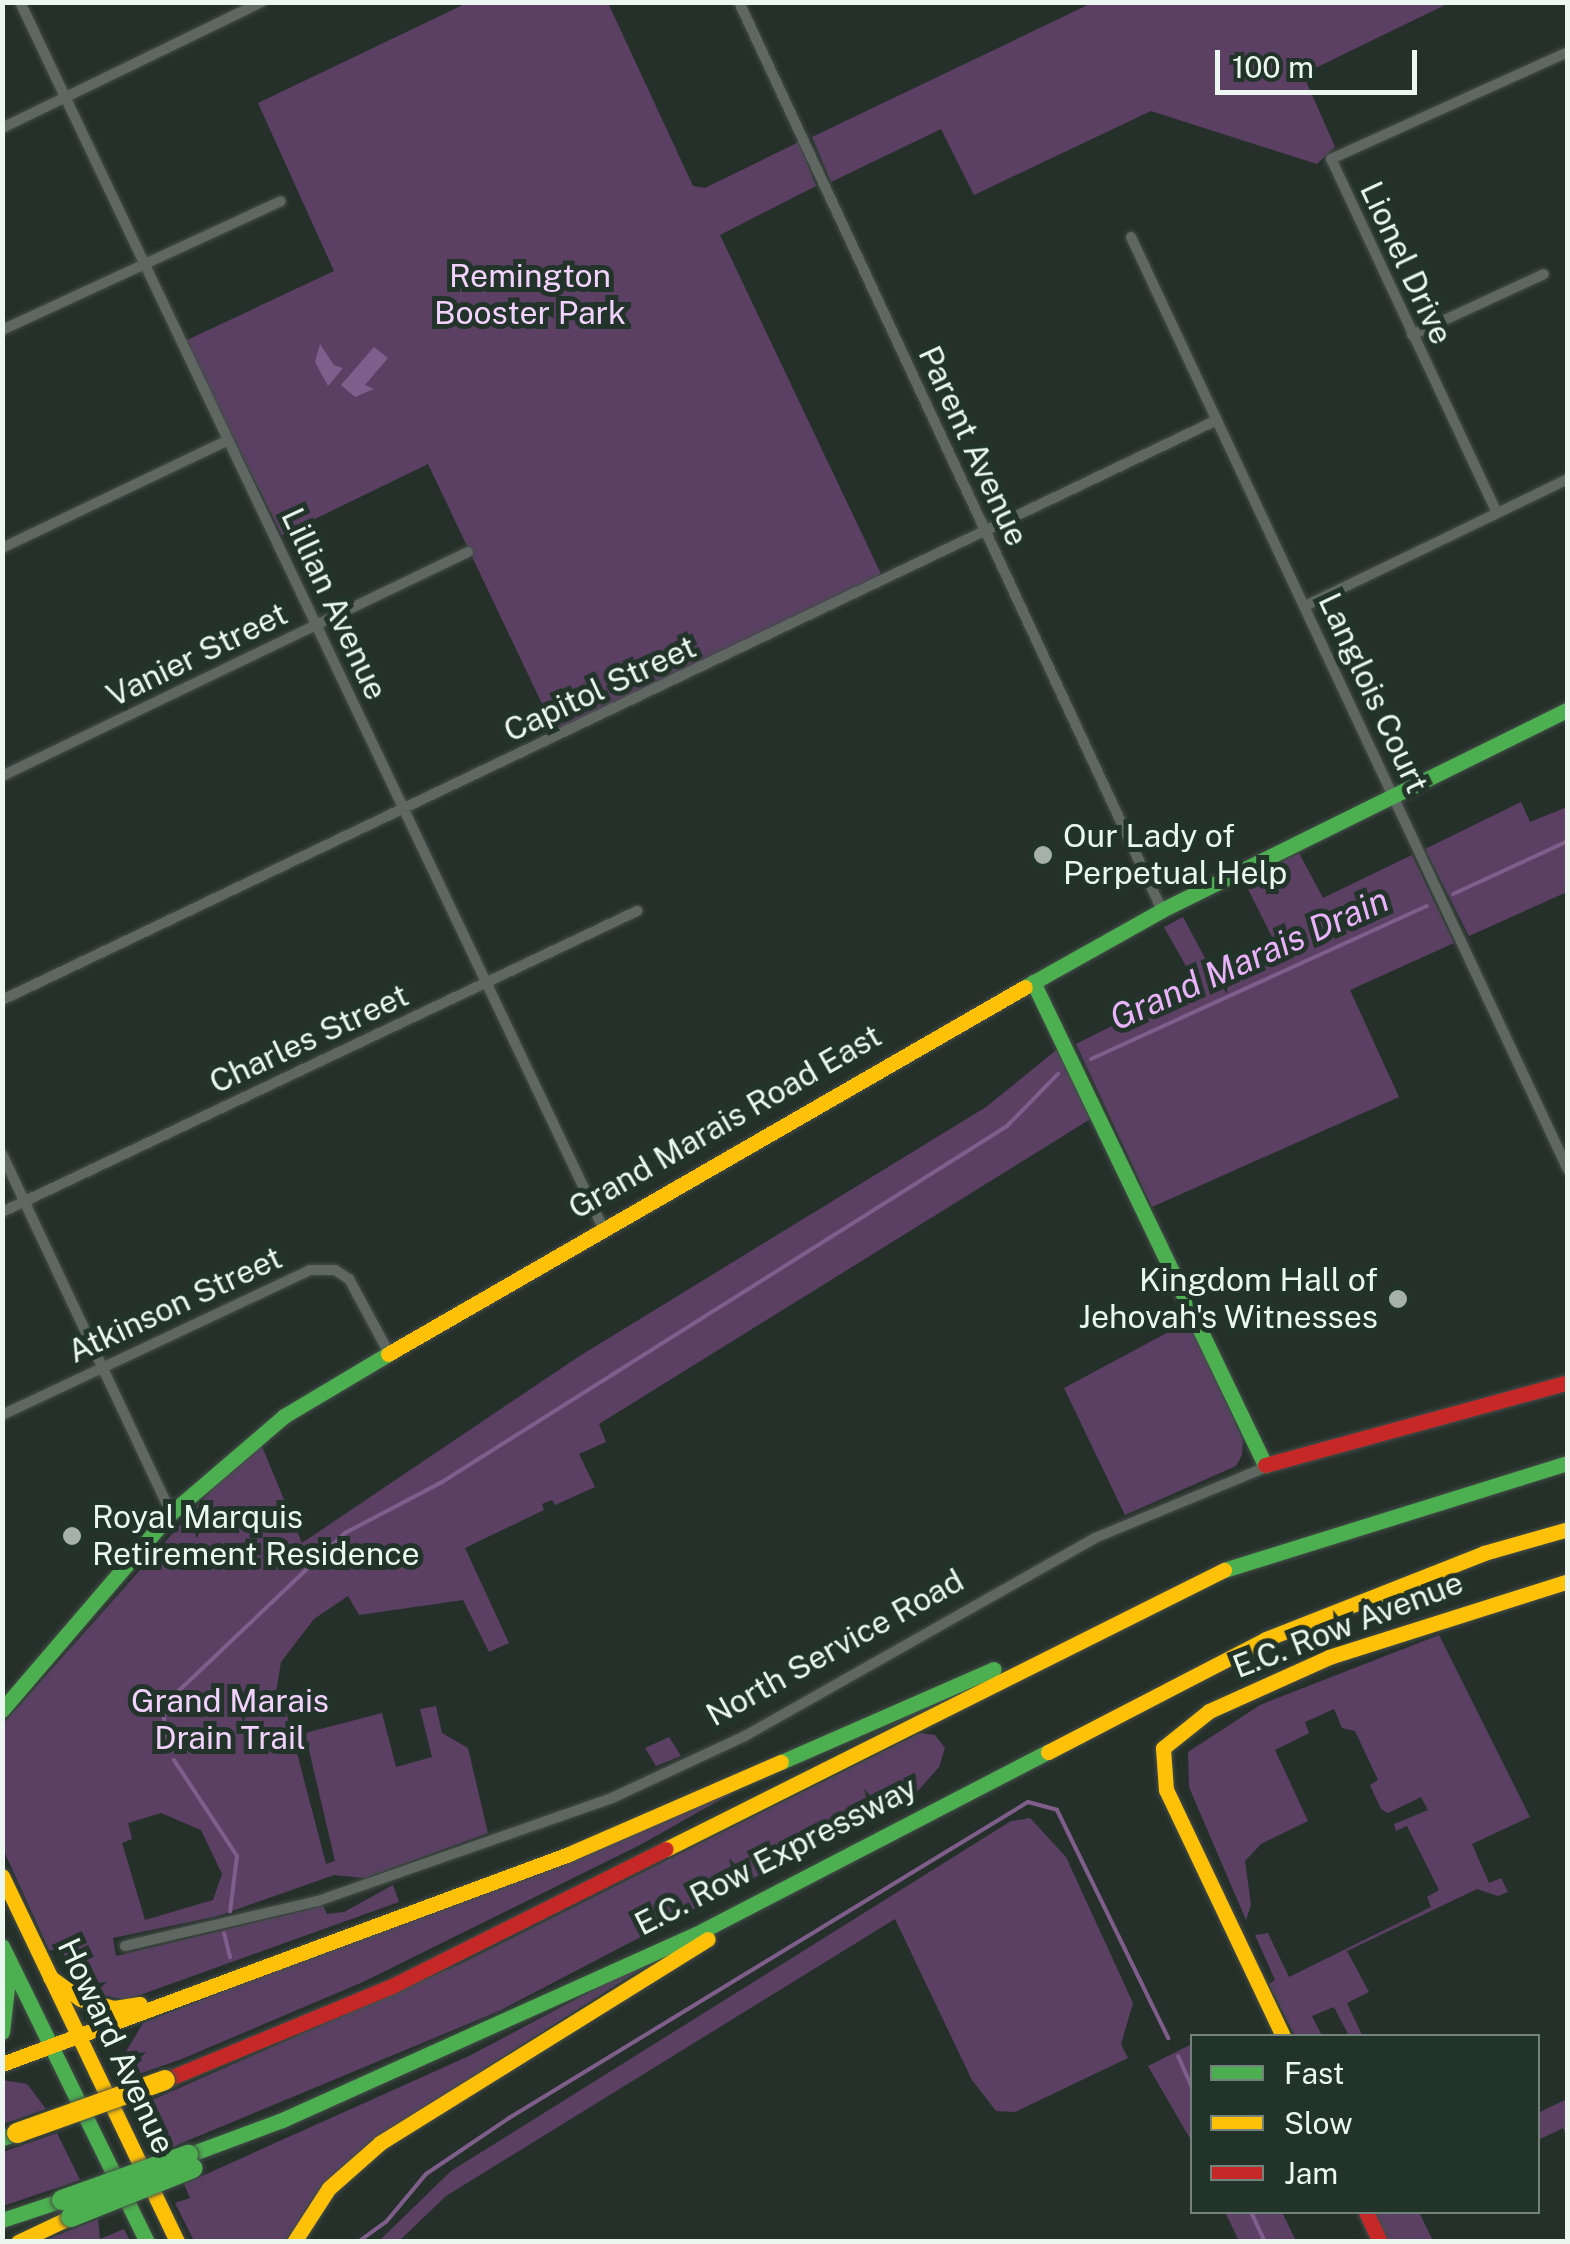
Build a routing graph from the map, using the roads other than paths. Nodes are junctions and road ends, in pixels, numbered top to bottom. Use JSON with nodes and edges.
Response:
{"nodes":[{"id":1,"x":20,"y":2,"type":"edge"},
{"id":2,"x":262,"y":2,"type":"edge"},
{"id":3,"x":739,"y":2,"type":"edge"},
{"id":4,"x":1568,"y":52,"type":"edge"},
{"id":5,"x":66,"y":98,"type":"junction"},
{"id":6,"x":2,"y":128,"type":"edge"},
{"id":7,"x":282,"y":201,"type":"dead end"},
{"id":8,"x":1132,"y":237,"type":"dead end"},
{"id":9,"x":144,"y":262,"type":"junction"},
{"id":10,"x":1544,"y":274,"type":"dead end"},
{"id":11,"x":2,"y":330,"type":"edge"},
{"id":12,"x":1412,"y":335,"type":"junction"},
{"id":13,"x":1217,"y":420,"type":"junction"},
{"id":14,"x":228,"y":440,"type":"junction"},
{"id":15,"x":1568,"y":479,"type":"edge"},
{"id":16,"x":1496,"y":514,"type":"junction"},
{"id":17,"x":986,"y":531,"type":"junction"},
{"id":18,"x":2,"y":548,"type":"edge"},
{"id":19,"x":468,"y":552,"type":"dead end"},
{"id":20,"x":1304,"y":606,"type":"junction"},
{"id":21,"x":316,"y":625,"type":"junction"},
{"id":22,"x":1568,"y":709,"type":"edge"},
{"id":23,"x":2,"y":776,"type":"edge"},
{"id":24,"x":1394,"y":797,"type":"junction"},
{"id":25,"x":404,"y":810,"type":"junction"},
{"id":26,"x":1162,"y":910,"type":"junction"},
{"id":27,"x":637,"y":911,"type":"dead end"},
{"id":28,"x":1033,"y":982,"type":"junction"},
{"id":29,"x":486,"y":983,"type":"junction"},
{"id":30,"x":2,"y":1000,"type":"edge"},
{"id":31,"x":2,"y":1154,"type":"edge"},
{"id":32,"x":1568,"y":1170,"type":"edge"},
{"id":33,"x":25,"y":1202,"type":"junction"},
{"id":34,"x":2,"y":1212,"type":"edge"},
{"id":35,"x":602,"y":1226,"type":"junction"},
{"id":36,"x":389,"y":1353,"type":"junction"},
{"id":37,"x":103,"y":1367,"type":"junction"},
{"id":38,"x":1568,"y":1382,"type":"edge"},
{"id":39,"x":2,"y":1415,"type":"edge"},
{"id":40,"x":1568,"y":1462,"type":"edge"},
{"id":41,"x":1266,"y":1467,"type":"junction"},
{"id":42,"x":171,"y":1513,"type":"junction"},
{"id":43,"x":1568,"y":1529,"type":"edge"},
{"id":44,"x":1248,"y":1558,"type":"junction"},
{"id":45,"x":1568,"y":1580,"type":"edge"},
{"id":46,"x":2,"y":1710,"type":"edge"},
{"id":47,"x":858,"y":1850,"type":"junction"},
{"id":48,"x":2,"y":1876,"type":"edge"},
{"id":49,"x":125,"y":1946,"type":"dead end"},
{"id":50,"x":6,"y":1954,"type":"edge"},
{"id":51,"x":50,"y":1977,"type":"junction"},
{"id":52,"x":171,"y":2000,"type":"junction"},
{"id":53,"x":2,"y":2032,"type":"edge"},
{"id":54,"x":1282,"y":2034,"type":"edge"},
{"id":55,"x":79,"y":2036,"type":"junction"},
{"id":56,"x":49,"y":2046,"type":"junction"},
{"id":57,"x":2,"y":2064,"type":"edge"},
{"id":58,"x":10,"y":2136,"type":"edge"},
{"id":59,"x":67,"y":2208,"type":"junction"},
{"id":60,"x":1367,"y":2214,"type":"edge"},
{"id":61,"x":2,"y":2220,"type":"edge"},
{"id":62,"x":18,"y":2242,"type":"edge"},
{"id":63,"x":147,"y":2242,"type":"edge"},
{"id":64,"x":177,"y":2242,"type":"edge"},
{"id":65,"x":294,"y":2242,"type":"edge"},
{"id":66,"x":1380,"y":2242,"type":"edge"}],
"edges":[{"from":1,"to":5,"type":"street","name":"Lillian Avenue"},
{"from":2,"to":5,"type":"street"},
{"from":3,"to":17,"type":"street","name":"Parent Avenue"},
{"from":4,"to":12,"type":"street","name":"Lionel Drive"},
{"from":5,"to":6,"type":"street"},
{"from":5,"to":9,"type":"street","name":"Lillian Avenue"},
{"from":7,"to":9,"type":"street"},
{"from":8,"to":13,"type":"street","name":"Langlois Court"},
{"from":9,"to":11,"type":"street"},
{"from":9,"to":14,"type":"street","name":"Lillian Avenue"},
{"from":10,"to":12,"type":"street"},
{"from":12,"to":16,"type":"street","name":"Lionel Drive"},
{"from":13,"to":17,"type":"street","name":"Capitol Street"},
{"from":13,"to":20,"type":"street","name":"Langlois Court"},
{"from":14,"to":18,"type":"street"},
{"from":14,"to":21,"type":"street","name":"Lillian Avenue"},
{"from":15,"to":16,"type":"street"},
{"from":16,"to":20,"type":"street"},
{"from":17,"to":25,"type":"street","name":"Capitol Street"},
{"from":17,"to":26,"type":"street","name":"Parent Avenue"},
{"from":19,"to":21,"type":"street","name":"Vanier Street"},
{"from":20,"to":24,"type":"street","name":"Langlois Court"},
{"from":21,"to":23,"type":"street","name":"Vanier Street"},
{"from":21,"to":25,"type":"street","name":"Lillian Avenue"},
{"from":22,"to":24,"type":"main road","name":"Grand Marais Road East"},
{"from":24,"to":26,"type":"main road","name":"Grand Marais Road East"},
{"from":24,"to":32,"type":"street","name":"Langlois Court"},
{"from":25,"to":29,"type":"street","name":"Lillian Avenue"},
{"from":25,"to":30,"type":"street","name":"Capitol Street"},
{"from":26,"to":28,"type":"main road","name":"Grand Marais Road East"},
{"from":27,"to":29,"type":"street","name":"Charles Street"},
{"from":28,"to":35,"type":"main road","name":"Grand Marais Road East"},
{"from":28,"to":41,"type":"main road"},
{"from":29,"to":33,"type":"street","name":"Charles Street"},
{"from":29,"to":35,"type":"street","name":"Lillian Avenue"},
{"from":31,"to":33,"type":"street"},
{"from":33,"to":34,"type":"street","name":"Charles Street"},
{"from":33,"to":37,"type":"street"},
{"from":35,"to":36,"type":"main road","name":"Grand Marais Road East"},
{"from":36,"to":37,"type":"street","name":"Atkinson Street"},
{"from":36,"to":42,"type":"main road","name":"Grand Marais Road East"},
{"from":37,"to":39,"type":"street","name":"Atkinson Street"},
{"from":37,"to":42,"type":"street"},
{"from":38,"to":41,"type":"main road","name":"North Service Road"},
{"from":40,"to":44,"type":"main road","name":"E.C. Row Expressway"},
{"from":41,"to":49,"type":"street","name":"North Service Road"},
{"from":42,"to":46,"type":"main road","name":"Grand Marais Road East"},
{"from":43,"to":47,"type":"main road","name":"E.C. Row Expressway"},
{"from":44,"to":52,"type":"main road"},
{"from":44,"to":58,"type":"main road","name":"E.C. Row Expressway","bridge":true},
{"from":45,"to":54,"type":"main road","name":"E.C. Row Avenue"},
{"from":47,"to":59,"type":"main road","name":"E.C. Row Expressway","bridge":true},
{"from":47,"to":65,"type":"main road"},
{"from":48,"to":51,"type":"main road","name":"Howard Avenue"},
{"from":50,"to":53,"type":"main road"},
{"from":50,"to":56,"type":"main road","name":"Howard Avenue"},
{"from":51,"to":52,"type":"main road"},
{"from":51,"to":55,"type":"main road","name":"Howard Avenue"},
{"from":52,"to":55,"type":"main road"},
{"from":55,"to":56,"type":"main road"},
{"from":55,"to":64,"type":"main road","name":"Howard Avenue"},
{"from":56,"to":57,"type":"main road"},
{"from":56,"to":63,"type":"main road","name":"Howard Avenue"},
{"from":59,"to":61,"type":"main road"},
{"from":59,"to":62,"type":"main road"},
{"from":60,"to":66,"type":"main road"}]}
